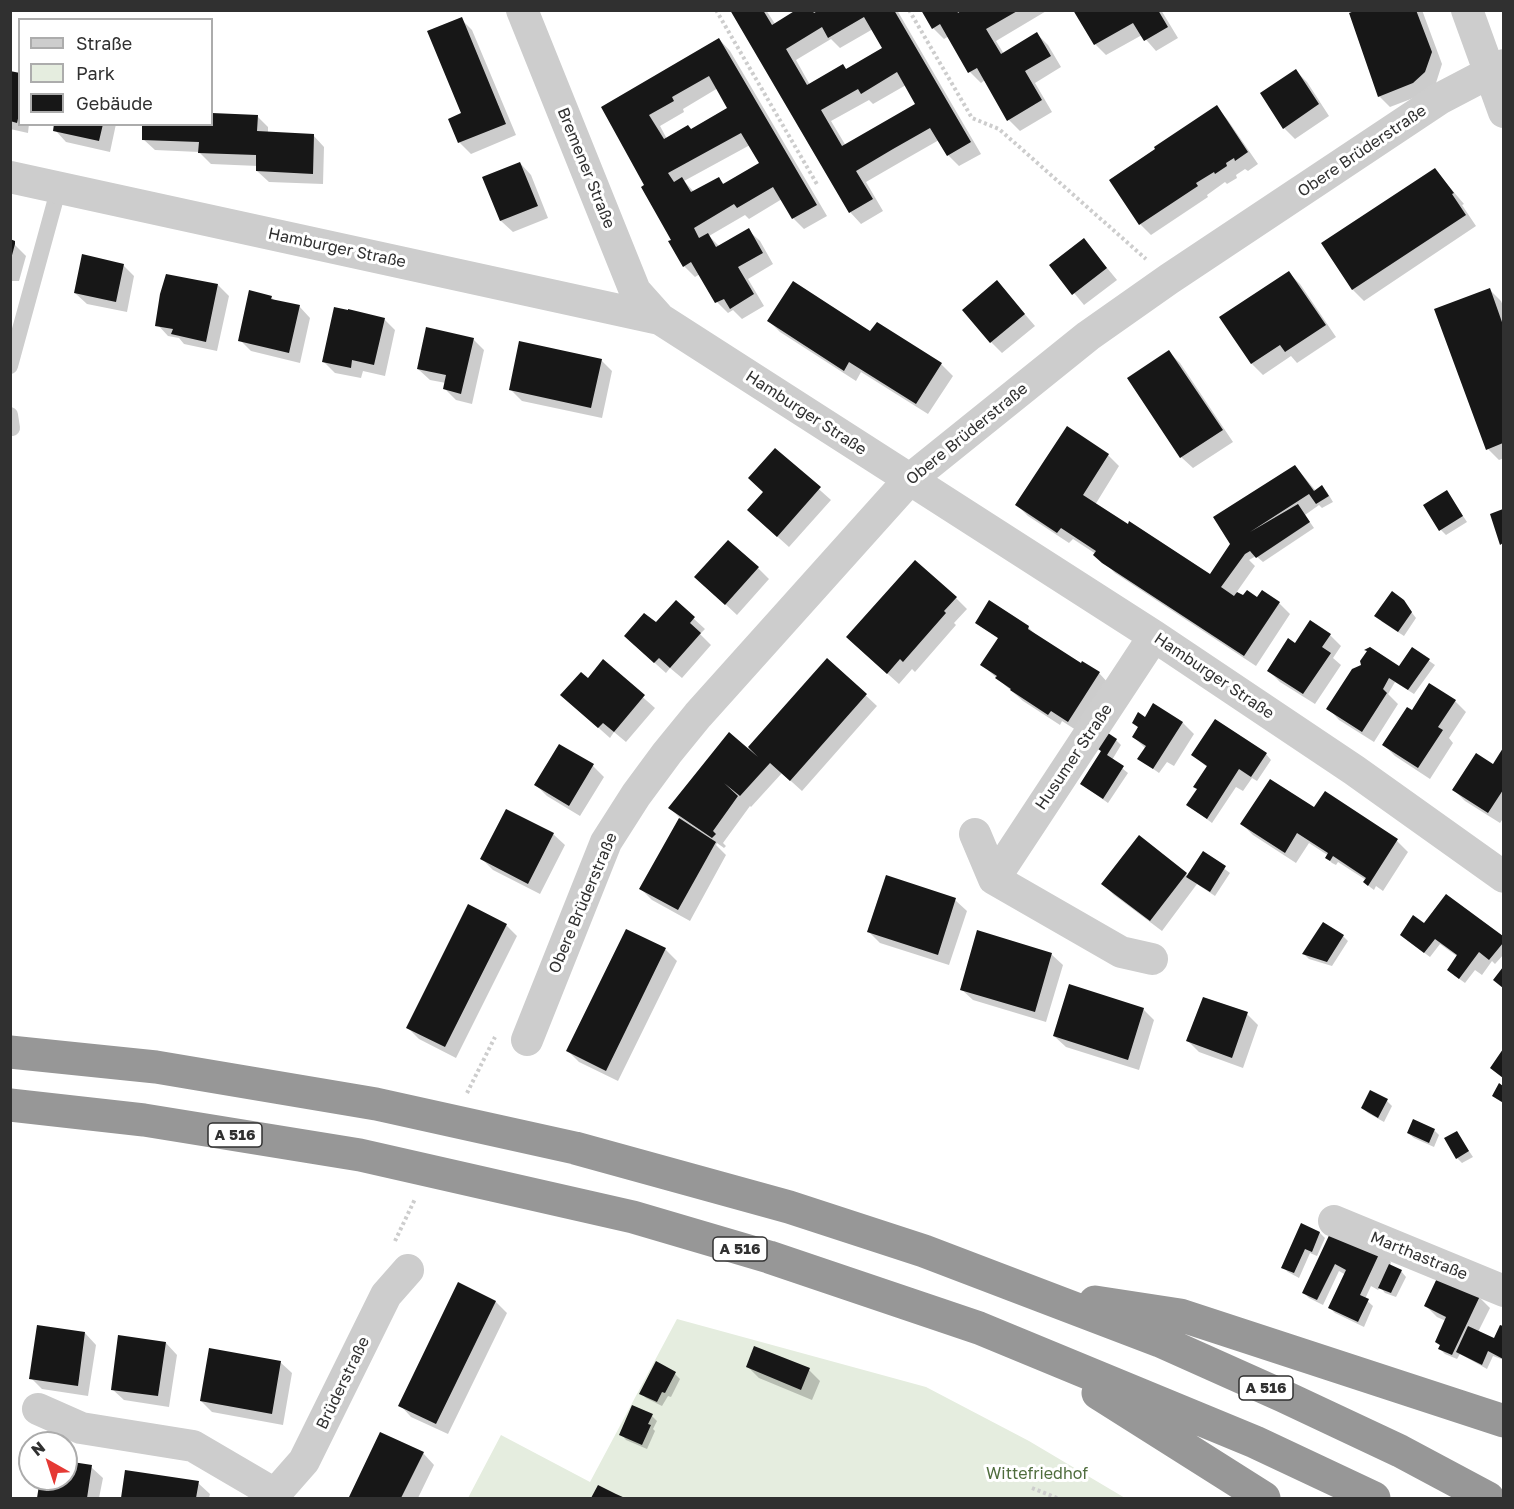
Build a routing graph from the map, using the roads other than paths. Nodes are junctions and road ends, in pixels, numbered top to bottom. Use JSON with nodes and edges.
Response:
{"nodes":[{"id":1,"x":522,"y":10,"type":"edge"},
{"id":2,"x":1467,"y":10,"type":"edge"},
{"id":3,"x":1496,"y":69,"type":"edge"},
{"id":4,"x":1503,"y":112,"type":"edge"},
{"id":5,"x":10,"y":177,"type":"edge"},
{"id":6,"x":59,"y":187,"type":"junction"},
{"id":7,"x":660,"y":319,"type":"junction"},
{"id":8,"x":10,"y":366,"type":"edge"},
{"id":9,"x":909,"y":480,"type":"junction"},
{"id":10,"x":1154,"y":636,"type":"junction"},
{"id":11,"x":975,"y":834,"type":"dead end"},
{"id":12,"x":1503,"y":877,"type":"edge"},
{"id":13,"x":994,"y":879,"type":"junction"},
{"id":14,"x":1152,"y":959,"type":"dead end"},
{"id":15,"x":527,"y":1040,"type":"dead end"},
{"id":16,"x":10,"y":1052,"type":"edge"},
{"id":17,"x":10,"y":1105,"type":"edge"},
{"id":18,"x":1334,"y":1221,"type":"dead end"},
{"id":19,"x":408,"y":1270,"type":"dead end"},
{"id":20,"x":1503,"y":1291,"type":"edge"},
{"id":21,"x":1037,"y":1293,"type":"junction"},
{"id":22,"x":1018,"y":1343,"type":"junction"},
{"id":23,"x":38,"y":1409,"type":"dead end"},
{"id":24,"x":1503,"y":1421,"type":"edge"},
{"id":25,"x":274,"y":1496,"type":"edge"},
{"id":26,"x":1264,"y":1498,"type":"edge"},
{"id":27,"x":1374,"y":1498,"type":"edge"},
{"id":28,"x":1488,"y":1498,"type":"edge"}],
"edges":[{"from":1,"to":7,"type":"street","name":"Bremener Straße"},
{"from":2,"to":3,"type":"street"},
{"from":3,"to":4,"type":"street"},
{"from":3,"to":9,"type":"street","name":"Obere Brüderstraße"},
{"from":5,"to":6,"type":"street","name":"Hamburger Straße"},
{"from":6,"to":7,"type":"street","name":"Hamburger Straße"},
{"from":6,"to":8,"type":"lane"},
{"from":7,"to":9,"type":"street","name":"Hamburger Straße"},
{"from":9,"to":10,"type":"street","name":"Hamburger Straße"},
{"from":9,"to":15,"type":"street","name":"Obere Brüderstraße"},
{"from":10,"to":12,"type":"street","name":"Hamburger Straße"},
{"from":10,"to":13,"type":"street","name":"Husumer Straße"},
{"from":11,"to":13,"type":"street"},
{"from":13,"to":14,"type":"street"},
{"from":16,"to":21,"type":"highway","number":"A 516"},
{"from":17,"to":22,"type":"highway","number":"A 516"},
{"from":18,"to":20,"type":"street","name":"Marthastraße"},
{"from":19,"to":25,"type":"street","name":"Brüderstraße"},
{"from":21,"to":24,"type":"highway"},
{"from":21,"to":28,"type":"highway","number":"A 516"},
{"from":22,"to":26,"type":"highway"},
{"from":22,"to":27,"type":"highway","number":"A 516"},
{"from":23,"to":25,"type":"street","name":"Brüderstraße"}]}
